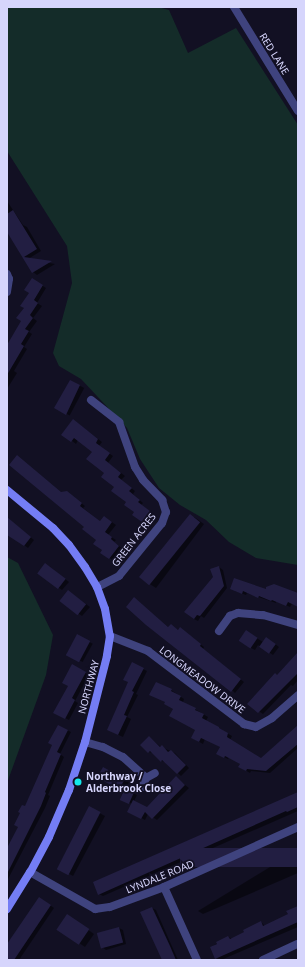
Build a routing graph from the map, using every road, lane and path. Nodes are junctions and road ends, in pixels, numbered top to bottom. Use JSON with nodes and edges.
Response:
{"nodes":[{"id":1,"x":234,"y":7,"type":"edge"},
{"id":2,"x":298,"y":111,"type":"edge"},
{"id":3,"x":7,"y":274,"type":"edge"},
{"id":4,"x":7,"y":292,"type":"edge"},
{"id":5,"x":91,"y":400,"type":"dead end"},
{"id":6,"x":7,"y":490,"type":"edge"},
{"id":7,"x":97,"y":587,"type":"junction"},
{"id":8,"x":298,"y":625,"type":"edge"},
{"id":9,"x":219,"y":631,"type":"dead end"},
{"id":10,"x":110,"y":636,"type":"junction"},
{"id":11,"x":298,"y":695,"type":"edge"},
{"id":12,"x":85,"y":742,"type":"junction"},
{"id":13,"x":155,"y":773,"type":"dead end"},
{"id":14,"x":146,"y":778,"type":"junction"},
{"id":15,"x":142,"y":787,"type":"dead end"},
{"id":16,"x":298,"y":827,"type":"edge"},
{"id":17,"x":30,"y":872,"type":"junction"},
{"id":18,"x":164,"y":887,"type":"junction"},
{"id":19,"x":7,"y":909,"type":"edge"},
{"id":20,"x":298,"y":944,"type":"edge"},
{"id":21,"x":197,"y":960,"type":"edge"},
{"id":22,"x":263,"y":960,"type":"edge"}],
"edges":[{"from":1,"to":2,"type":"street","name":"RED LANE"},
{"from":3,"to":4,"type":"street"},
{"from":5,"to":7,"type":"street","name":"GREEN ACRES"},
{"from":6,"to":7,"type":"street","name":"NORTHWAY"},
{"from":7,"to":10,"type":"street","name":"NORTHWAY"},
{"from":8,"to":9,"type":"street"},
{"from":10,"to":11,"type":"street","name":"LONGMEADOW DRIVE"},
{"from":10,"to":12,"type":"street","name":"NORTHWAY"},
{"from":12,"to":14,"type":"street"},
{"from":12,"to":17,"type":"street","name":"NORTHWAY"},
{"from":13,"to":14,"type":"street"},
{"from":14,"to":15,"type":"street"},
{"from":16,"to":18,"type":"street","name":"LYNDALE ROAD"},
{"from":17,"to":18,"type":"street","name":"LYNDALE ROAD"},
{"from":17,"to":19,"type":"street","name":"NORTHWAY"},
{"from":18,"to":21,"type":"street"},
{"from":20,"to":22,"type":"street"}]}
